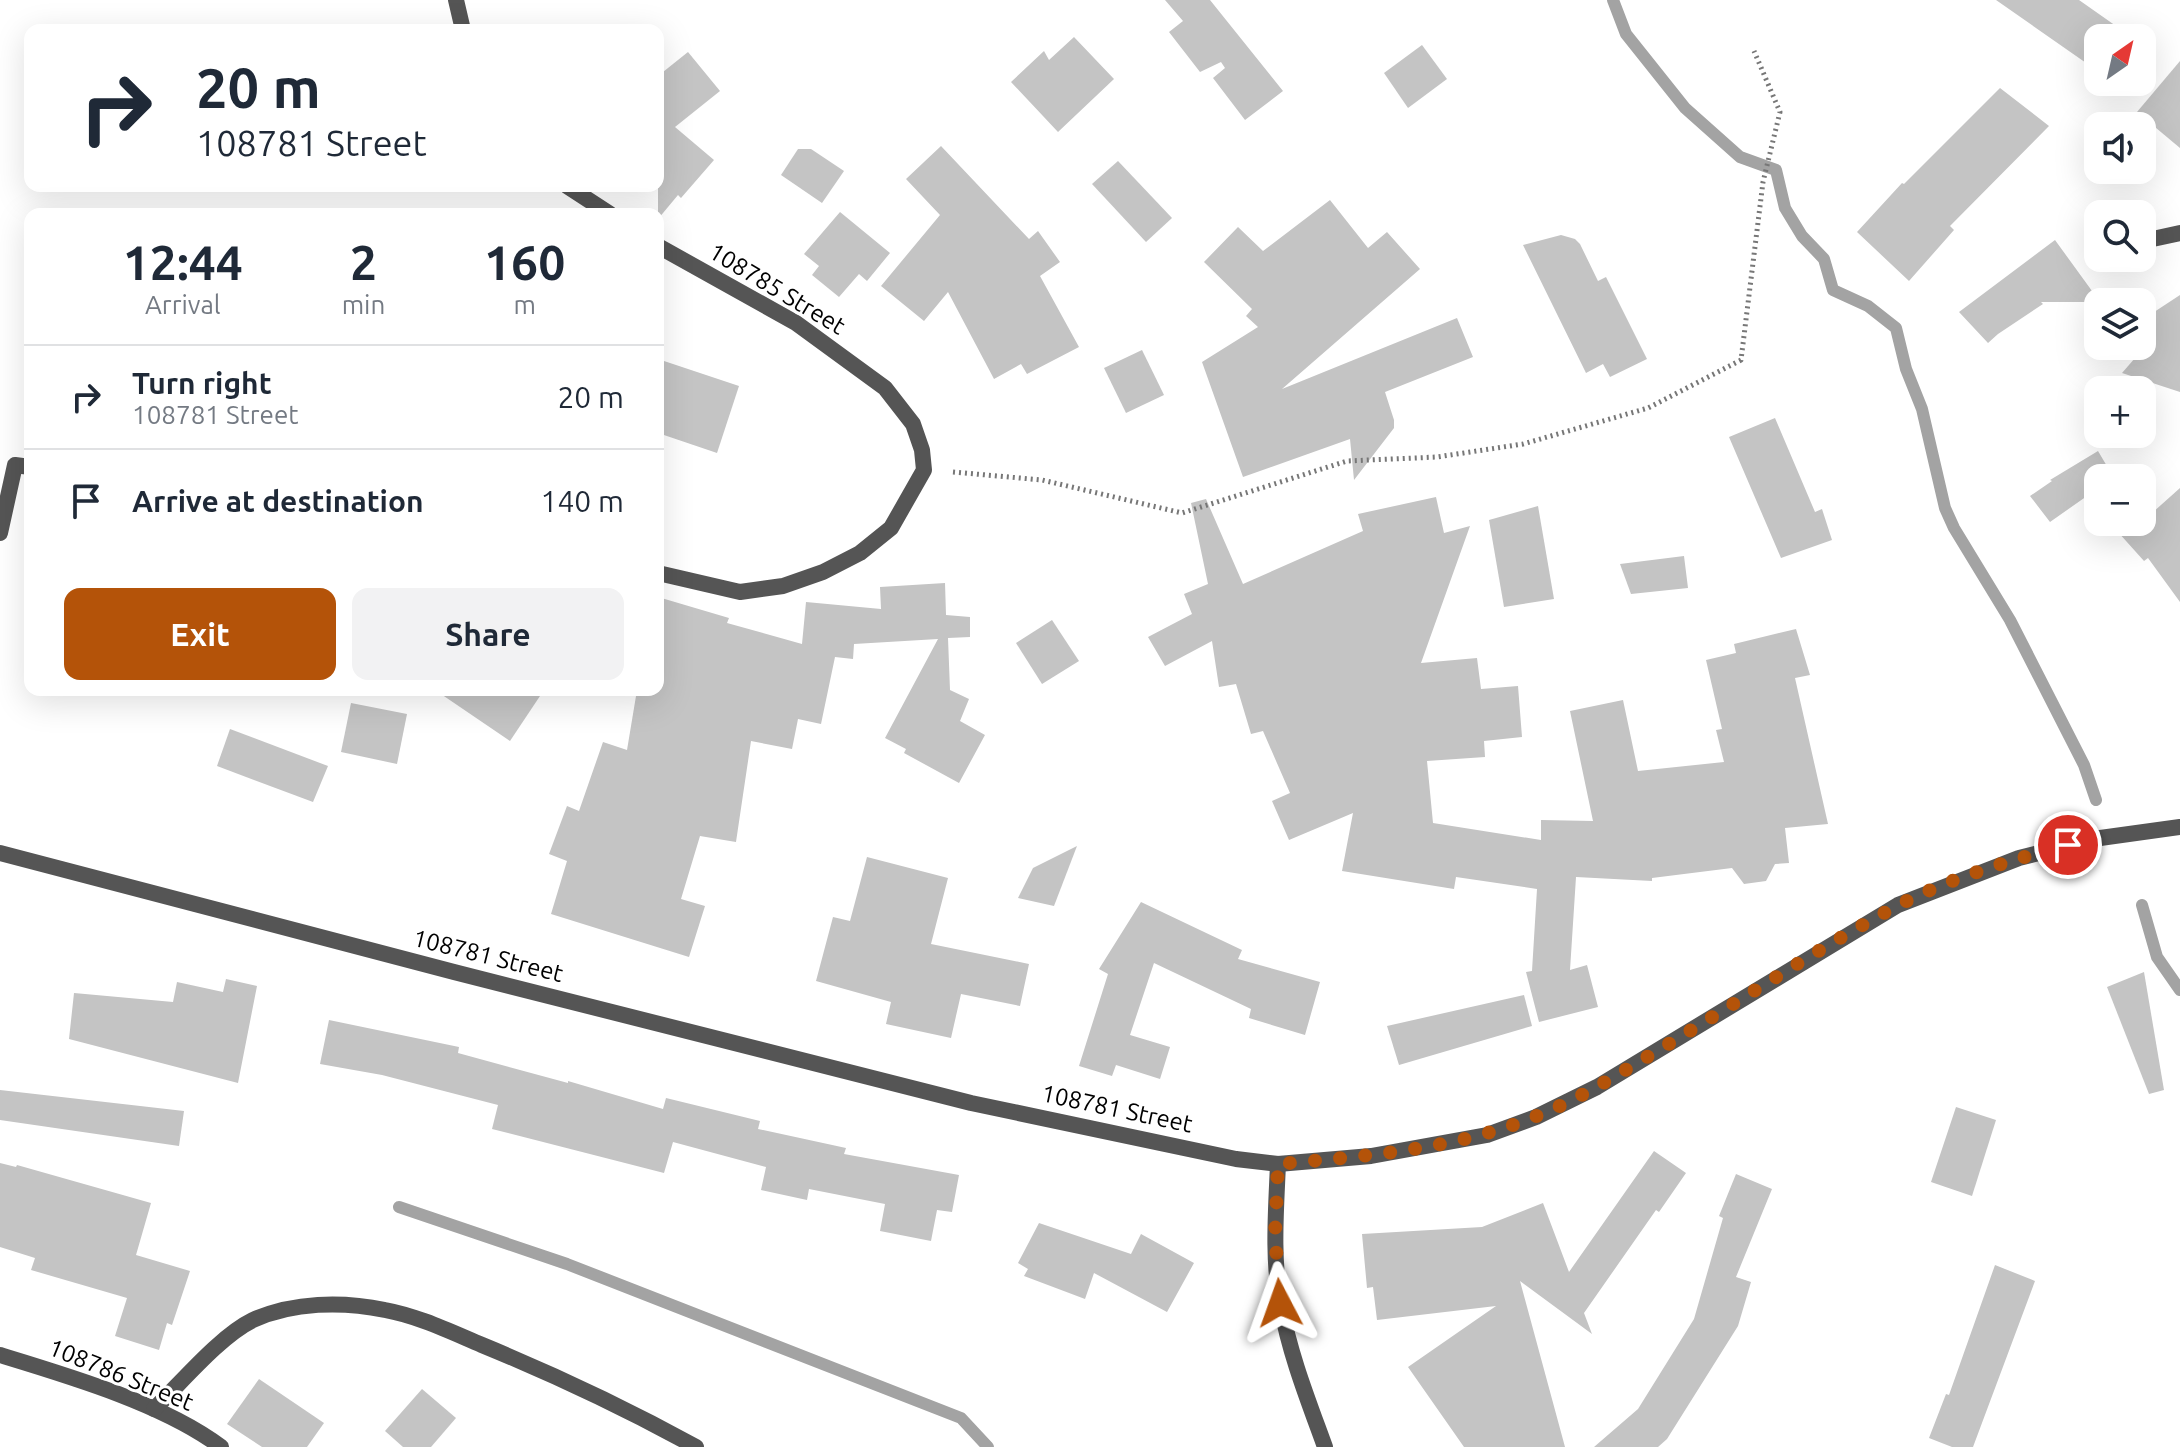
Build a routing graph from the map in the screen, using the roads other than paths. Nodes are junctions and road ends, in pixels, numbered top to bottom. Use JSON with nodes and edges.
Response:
{"nodes":[{"id":1,"x":456,"y":0,"type":"edge"},
{"id":2,"x":462,"y":24,"type":"edge"},
{"id":3,"x":576,"y":192,"type":"edge"},
{"id":4,"x":601,"y":208,"type":"edge"},
{"id":5,"x":2180,"y":233,"type":"edge"},
{"id":6,"x":2156,"y":238,"type":"edge"},
{"id":7,"x":664,"y":249,"type":"edge"},
{"id":8,"x":15,"y":465,"type":"edge"},
{"id":9,"x":0,"y":533,"type":"edge"},
{"id":10,"x":664,"y":574,"type":"edge"},
{"id":11,"x":2180,"y":827,"type":"edge"},
{"id":12,"x":0,"y":853,"type":"edge"},
{"id":13,"x":1278,"y":1164,"type":"junction"},
{"id":14,"x":0,"y":1355,"type":"edge"},
{"id":15,"x":154,"y":1409,"type":"junction"},
{"id":16,"x":221,"y":1447,"type":"edge"},
{"id":17,"x":696,"y":1447,"type":"edge"},
{"id":18,"x":1325,"y":1447,"type":"edge"}],
"edges":[{"from":1,"to":2,"type":"street"},
{"from":3,"to":4,"type":"street"},
{"from":5,"to":6,"type":"street"},
{"from":7,"to":10,"type":"street","name":"108785 Street"},
{"from":8,"to":9,"type":"street"},
{"from":11,"to":13,"type":"street","name":"108781 Street"},
{"from":12,"to":13,"type":"street","name":"108781 Street"},
{"from":13,"to":18,"type":"street"},
{"from":14,"to":15,"type":"street","name":"108786 Street"},
{"from":15,"to":16,"type":"street","name":"108786 Street"},
{"from":15,"to":17,"type":"street"}]}
